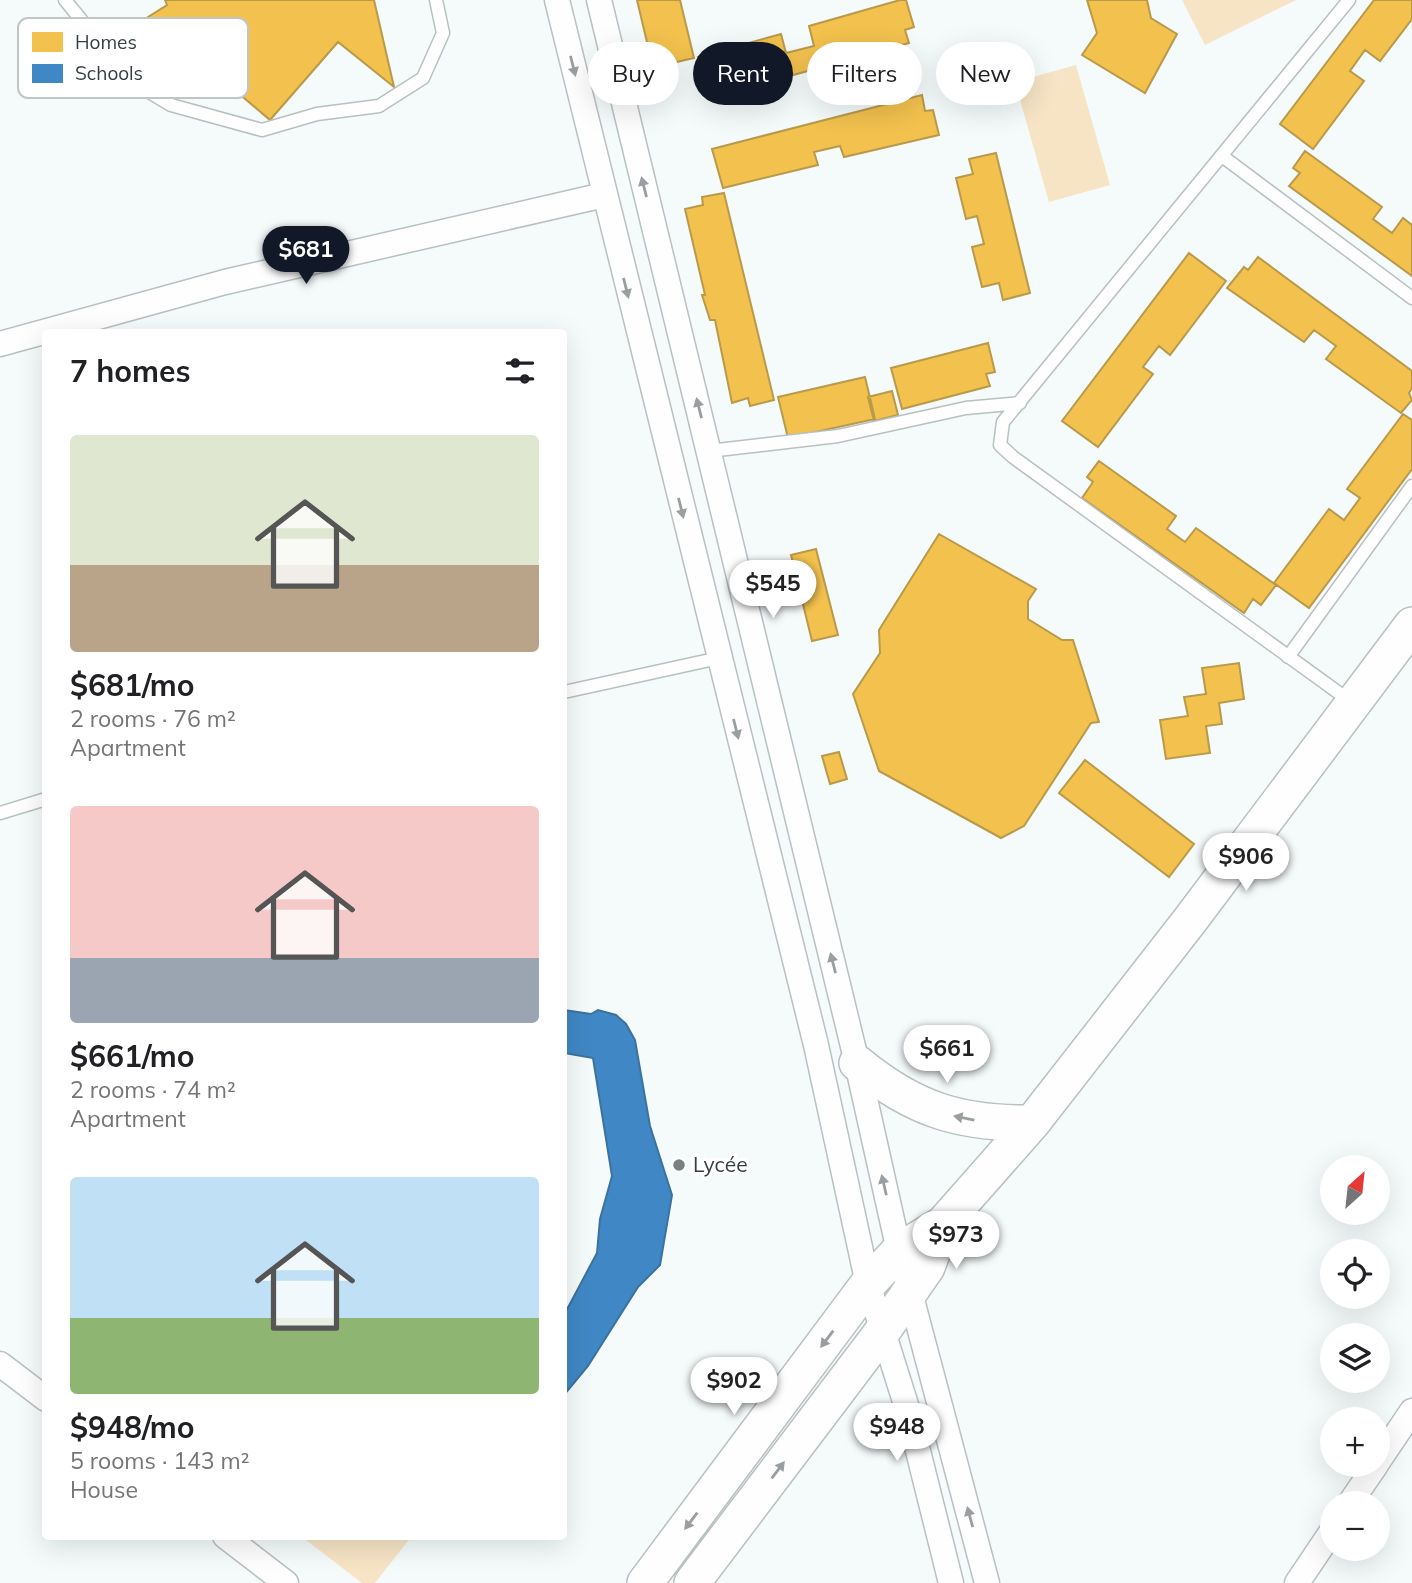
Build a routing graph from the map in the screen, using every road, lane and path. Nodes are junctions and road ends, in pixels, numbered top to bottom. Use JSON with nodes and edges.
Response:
{"nodes":[{"id":1,"x":65,"y":0,"type":"edge"},
{"id":2,"x":436,"y":0,"type":"edge"},
{"id":3,"x":557,"y":0,"type":"edge"},
{"id":4,"x":599,"y":0,"type":"edge"},
{"id":5,"x":1349,"y":0,"type":"edge"},
{"id":6,"x":80,"y":18,"type":"edge"},
{"id":7,"x":160,"y":98,"type":"edge"},
{"id":8,"x":1222,"y":156,"type":"junction"},
{"id":9,"x":604,"y":195,"type":"junction"},
{"id":10,"x":1412,"y":298,"type":"edge"},
{"id":11,"x":54,"y":329,"type":"edge"},
{"id":12,"x":42,"y":332,"type":"edge"},
{"id":13,"x":0,"y":344,"type":"edge"},
{"id":14,"x":1020,"y":403,"type":"junction"},
{"id":15,"x":709,"y":451,"type":"junction"},
{"id":16,"x":1412,"y":486,"type":"edge"},
{"id":17,"x":1412,"y":625,"type":"edge"},
{"id":18,"x":1287,"y":657,"type":"junction"},
{"id":19,"x":719,"y":658,"type":"junction"},
{"id":20,"x":567,"y":691,"type":"edge"},
{"id":21,"x":1353,"y":704,"type":"junction"},
{"id":22,"x":42,"y":800,"type":"edge"},
{"id":23,"x":0,"y":813,"type":"edge"},
{"id":24,"x":857,"y":1063,"type":"junction"},
{"id":25,"x":1032,"y":1123,"type":"junction"},
{"id":26,"x":943,"y":1224,"type":"junction"},
{"id":27,"x":899,"y":1251,"type":"junction"},
{"id":28,"x":868,"y":1284,"type":"junction"},
{"id":29,"x":911,"y":1290,"type":"junction"},
{"id":30,"x":882,"y":1332,"type":"junction"},
{"id":31,"x":0,"y":1364,"type":"edge"},
{"id":32,"x":42,"y":1396,"type":"edge"},
{"id":33,"x":1412,"y":1411,"type":"edge"},
{"id":34,"x":1390,"y":1444,"type":"edge"},
{"id":35,"x":230,"y":1540,"type":"edge"},
{"id":36,"x":1320,"y":1549,"type":"edge"},
{"id":37,"x":286,"y":1583,"type":"edge"},
{"id":38,"x":645,"y":1583,"type":"edge"},
{"id":39,"x":692,"y":1583,"type":"edge"},
{"id":40,"x":951,"y":1583,"type":"edge"},
{"id":41,"x":987,"y":1583,"type":"edge"},
{"id":42,"x":1297,"y":1583,"type":"edge"}],
"edges":[{"from":1,"to":6,"type":"lane"},
{"from":2,"to":7,"type":"lane"},
{"from":3,"to":9,"type":"street","one_way":true},
{"from":15,"to":4,"type":"street","one_way":true},
{"from":5,"to":8,"type":"lane"},
{"from":8,"to":10,"type":"lane"},
{"from":8,"to":14,"type":"lane"},
{"from":9,"to":11,"type":"street"},
{"from":9,"to":19,"type":"street","one_way":true},
{"from":12,"to":13,"type":"street"},
{"from":14,"to":15,"type":"lane"},
{"from":14,"to":18,"type":"lane"},
{"from":24,"to":15,"type":"street","one_way":true},
{"from":16,"to":18,"type":"lane"},
{"from":17,"to":21,"type":"main road"},
{"from":18,"to":21,"type":"lane"},
{"from":19,"to":20,"type":"lane"},
{"from":19,"to":28,"type":"street","one_way":true},
{"from":21,"to":25,"type":"main road"},
{"from":22,"to":23,"type":"lane"},
{"from":25,"to":24,"type":"main road","one_way":true},
{"from":27,"to":24,"type":"street","one_way":true},
{"from":25,"to":26,"type":"main road"},
{"from":26,"to":27,"type":"main road"},
{"from":26,"to":29,"type":"main road"},
{"from":27,"to":28,"type":"main road"},
{"from":27,"to":29,"type":"street"},
{"from":28,"to":30,"type":"street"},
{"from":28,"to":38,"type":"main road","one_way":true},
{"from":29,"to":30,"type":"main road"},
{"from":41,"to":29,"type":"street","one_way":true},
{"from":39,"to":30,"type":"main road","one_way":true},
{"from":30,"to":40,"type":"street"},
{"from":31,"to":32,"type":"street"},
{"from":33,"to":34,"type":"street"},
{"from":35,"to":37,"type":"street"},
{"from":36,"to":42,"type":"street"}]}
